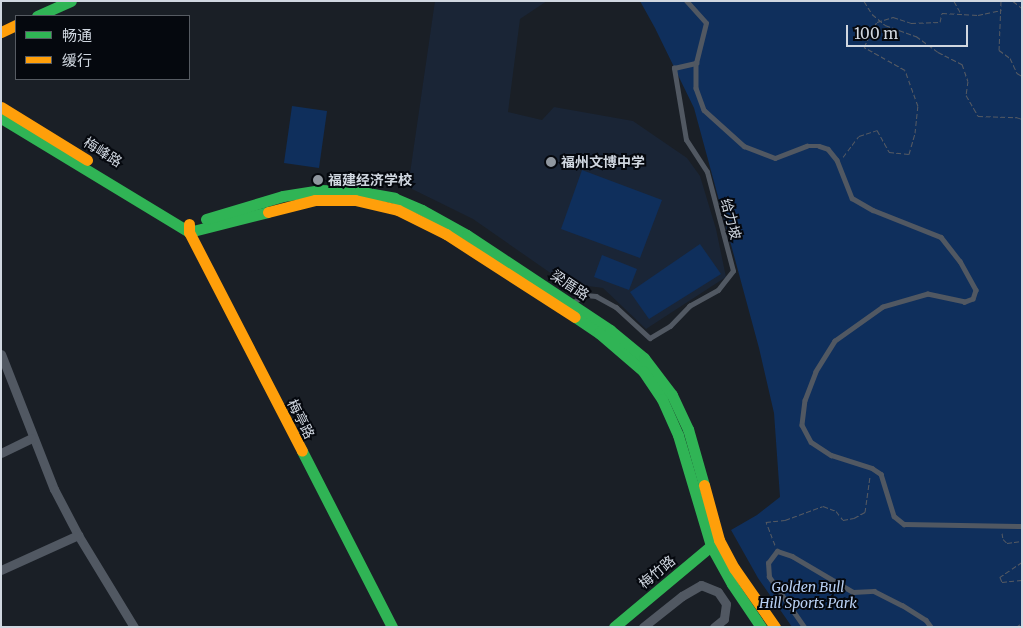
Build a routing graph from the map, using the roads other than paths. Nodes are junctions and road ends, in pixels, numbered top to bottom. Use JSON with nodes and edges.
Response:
{"nodes":[{"id":1,"x":71,"y":1,"type":"edge"},
{"id":2,"x":686,"y":1,"type":"edge"},
{"id":3,"x":39,"y":15,"type":"edge"},
{"id":4,"x":15,"y":25,"type":"edge"},
{"id":5,"x":1,"y":32,"type":"edge"},
{"id":6,"x":696,"y":63,"type":"junction"},
{"id":7,"x":1,"y":107,"type":"edge"},
{"id":8,"x":1,"y":118,"type":"edge"},
{"id":9,"x":189,"y":228,"type":"junction"},
{"id":10,"x":571,"y":304,"type":"junction"},
{"id":11,"x":1,"y":354,"type":"edge"},
{"id":12,"x":32,"y":438,"type":"junction"},
{"id":13,"x":1,"y":453,"type":"edge"},
{"id":14,"x":1022,"y":526,"type":"edge"},
{"id":15,"x":78,"y":535,"type":"junction"},
{"id":16,"x":715,"y":543,"type":"junction"},
{"id":17,"x":1,"y":570,"type":"edge"},
{"id":18,"x":134,"y":627,"type":"edge"},
{"id":19,"x":392,"y":627,"type":"edge"},
{"id":20,"x":614,"y":627,"type":"edge"},
{"id":21,"x":643,"y":627,"type":"edge"},
{"id":22,"x":714,"y":627,"type":"edge"},
{"id":23,"x":761,"y":627,"type":"edge"},
{"id":24,"x":775,"y":627,"type":"edge"},
{"id":25,"x":804,"y":627,"type":"edge"},
{"id":26,"x":932,"y":627,"type":"edge"}],
"edges":[{"from":1,"to":3,"type":"main road"},
{"from":2,"to":6,"type":"lane"},
{"from":4,"to":5,"type":"main road"},
{"from":6,"to":10,"type":"lane","name":"给力坡"},
{"from":6,"to":14,"type":"lane"},
{"from":7,"to":9,"type":"main road","name":"梅峰路"},
{"from":8,"to":9,"type":"main road","name":"梅峰路"},
{"from":9,"to":10,"type":"main road","name":"梁厝路"},
{"from":9,"to":16,"type":"main road","name":"梁厝路"},
{"from":9,"to":19,"type":"main road","name":"梅亭路"},
{"from":10,"to":16,"type":"main road","name":"梁厝路"},
{"from":11,"to":12,"type":"street"},
{"from":12,"to":13,"type":"street"},
{"from":12,"to":15,"type":"street"},
{"from":15,"to":17,"type":"street"},
{"from":15,"to":18,"type":"street"},
{"from":16,"to":20,"type":"main road","name":"梅竹路"},
{"from":16,"to":23,"type":"main road","name":"梁厝路"},
{"from":16,"to":24,"type":"main road","name":"梁厝路"},
{"from":21,"to":22,"type":"street"},
{"from":25,"to":26,"type":"lane"}]}
